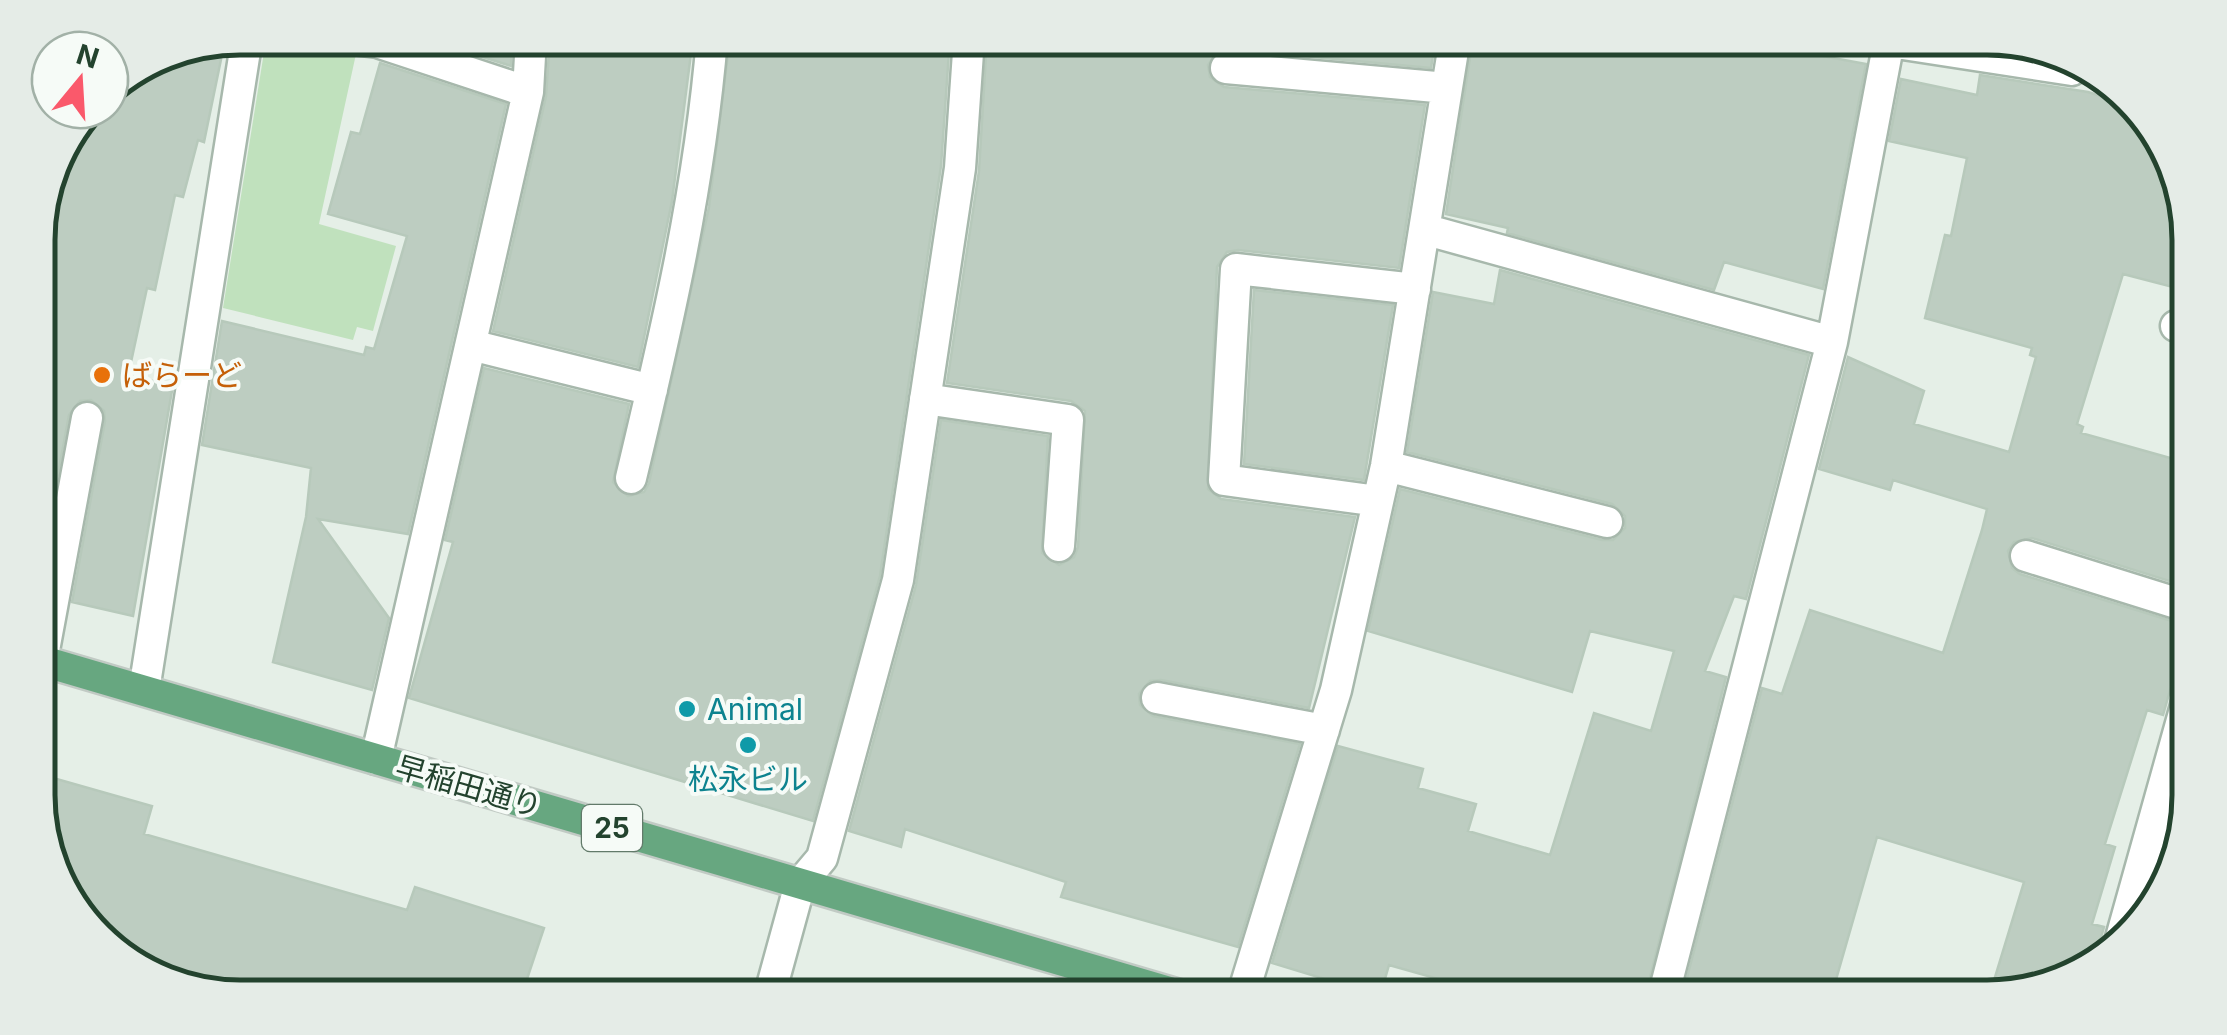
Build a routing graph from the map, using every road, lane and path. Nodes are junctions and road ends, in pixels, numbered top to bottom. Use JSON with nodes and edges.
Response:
{"nodes":[{"id":1,"x":244,"y":55,"type":"edge"},
{"id":2,"x":421,"y":55,"type":"edge"},
{"id":3,"x":529,"y":55,"type":"edge"},
{"id":4,"x":711,"y":55,"type":"edge"},
{"id":5,"x":968,"y":55,"type":"edge"},
{"id":6,"x":1452,"y":55,"type":"edge"},
{"id":7,"x":1874,"y":55,"type":"edge"},
{"id":8,"x":1977,"y":55,"type":"edge"},
{"id":9,"x":2052,"y":67,"type":"edge"},
{"id":10,"x":1226,"y":68,"type":"dead end"},
{"id":11,"x":1447,"y":88,"type":"junction"},
{"id":12,"x":528,"y":92,"type":"junction"},
{"id":13,"x":1427,"y":230,"type":"junction"},
{"id":14,"x":1415,"y":289,"type":"junction"},
{"id":15,"x":1832,"y":342,"type":"junction"},
{"id":16,"x":471,"y":345,"type":"junction"},
{"id":17,"x":652,"y":390,"type":"junction"},
{"id":18,"x":925,"y":399,"type":"junction"},
{"id":19,"x":86,"y":418,"type":"dead end"},
{"id":20,"x":1386,"y":466,"type":"junction"},
{"id":21,"x":630,"y":478,"type":"dead end"},
{"id":22,"x":1378,"y":501,"type":"junction"},
{"id":23,"x":1607,"y":522,"type":"dead end"},
{"id":24,"x":1059,"y":546,"type":"dead end"},
{"id":25,"x":2026,"y":556,"type":"dead end"},
{"id":26,"x":55,"y":581,"type":"edge"},
{"id":27,"x":2172,"y":603,"type":"edge"},
{"id":28,"x":55,"y":664,"type":"edge"},
{"id":29,"x":144,"y":690,"type":"junction"},
{"id":30,"x":1156,"y":698,"type":"dead end"},
{"id":31,"x":1324,"y":730,"type":"junction"},
{"id":32,"x":2172,"y":756,"type":"edge"},
{"id":33,"x":376,"y":759,"type":"junction"},
{"id":34,"x":800,"y":884,"type":"junction"},
{"id":35,"x":2127,"y":916,"type":"edge"},
{"id":36,"x":774,"y":980,"type":"edge"},
{"id":37,"x":1128,"y":980,"type":"edge"},
{"id":38,"x":1247,"y":980,"type":"edge"},
{"id":39,"x":1667,"y":980,"type":"edge"}],
"edges":[{"from":1,"to":29,"type":"street"},
{"from":2,"to":12,"type":"street"},
{"from":3,"to":12,"type":"street"},
{"from":4,"to":17,"type":"street"},
{"from":5,"to":18,"type":"street"},
{"from":6,"to":11,"type":"street"},
{"from":7,"to":15,"type":"street"},
{"from":8,"to":9,"type":"street"},
{"from":10,"to":11,"type":"street"},
{"from":11,"to":13,"type":"street"},
{"from":12,"to":16,"type":"street"},
{"from":13,"to":14,"type":"street"},
{"from":13,"to":15,"type":"street"},
{"from":14,"to":20,"type":"street"},
{"from":14,"to":22,"type":"street"},
{"from":15,"to":39,"type":"street"},
{"from":16,"to":17,"type":"street"},
{"from":16,"to":33,"type":"street"},
{"from":17,"to":21,"type":"street"},
{"from":18,"to":24,"type":"street"},
{"from":18,"to":34,"type":"street"},
{"from":19,"to":26,"type":"street"},
{"from":20,"to":22,"type":"street"},
{"from":20,"to":23,"type":"street"},
{"from":22,"to":31,"type":"street"},
{"from":25,"to":27,"type":"street"},
{"from":28,"to":29,"type":"main road","name":"早稲田通り","number":"25"},
{"from":29,"to":33,"type":"main road","name":"早稲田通り","number":"25"},
{"from":30,"to":31,"type":"street"},
{"from":31,"to":38,"type":"street"},
{"from":32,"to":35,"type":"street"},
{"from":33,"to":34,"type":"main road","name":"早稲田通り","number":"25"},
{"from":34,"to":36,"type":"street"},
{"from":34,"to":37,"type":"main road","name":"早稲田通り","number":"25"}]}
